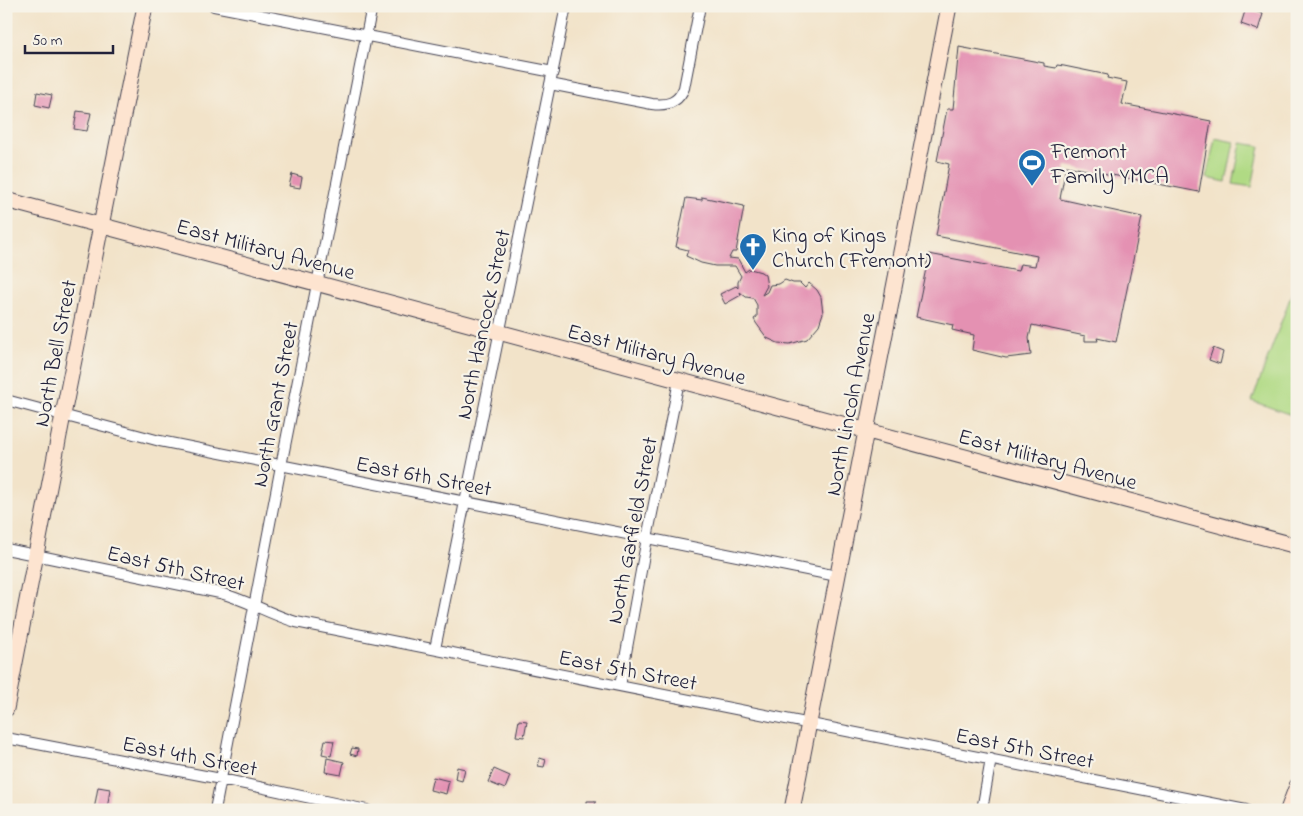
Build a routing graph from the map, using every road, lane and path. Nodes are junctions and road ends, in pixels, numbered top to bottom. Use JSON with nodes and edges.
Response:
{"nodes":[{"id":1,"x":145,"y":6,"type":"edge"},
{"id":2,"x":214,"y":6,"type":"edge"},
{"id":3,"x":372,"y":6,"type":"edge"},
{"id":4,"x":566,"y":6,"type":"edge"},
{"id":5,"x":700,"y":6,"type":"edge"},
{"id":6,"x":949,"y":6,"type":"edge"},
{"id":7,"x":366,"y":36,"type":"junction"},
{"id":8,"x":553,"y":72,"type":"junction"},
{"id":9,"x":550,"y":84,"type":"junction"},
{"id":10,"x":6,"y":200,"type":"edge"},
{"id":11,"x":101,"y":224,"type":"junction"},
{"id":12,"x":317,"y":284,"type":"junction"},
{"id":13,"x":499,"y":333,"type":"junction"},
{"id":14,"x":680,"y":381,"type":"junction"},
{"id":15,"x":6,"y":400,"type":"edge"},
{"id":16,"x":62,"y":415,"type":"junction"},
{"id":17,"x":865,"y":430,"type":"junction"},
{"id":18,"x":281,"y":466,"type":"junction"},
{"id":19,"x":464,"y":503,"type":"junction"},
{"id":20,"x":647,"y":538,"type":"junction"},
{"id":21,"x":1297,"y":546,"type":"edge"},
{"id":22,"x":6,"y":549,"type":"edge"},
{"id":23,"x":36,"y":555,"type":"junction"},
{"id":24,"x":837,"y":576,"type":"junction"},
{"id":25,"x":254,"y":605,"type":"junction"},
{"id":26,"x":435,"y":649,"type":"junction"},
{"id":27,"x":620,"y":686,"type":"junction"},
{"id":28,"x":6,"y":709,"type":"edge"},
{"id":29,"x":808,"y":724,"type":"junction"},
{"id":30,"x":6,"y":738,"type":"edge"},
{"id":31,"x":991,"y":760,"type":"junction"},
{"id":32,"x":221,"y":779,"type":"junction"},
{"id":33,"x":1297,"y":786,"type":"edge"},
{"id":34,"x":215,"y":810,"type":"edge"},
{"id":35,"x":366,"y":810,"type":"edge"},
{"id":36,"x":792,"y":810,"type":"edge"},
{"id":37,"x":982,"y":810,"type":"edge"},
{"id":38,"x":1246,"y":810,"type":"edge"},
{"id":39,"x":1289,"y":810,"type":"edge"}],
"edges":[{"from":1,"to":11,"type":"main road","name":"North Bell Street"},
{"from":2,"to":7,"type":"street"},
{"from":3,"to":7,"type":"street","name":"North Grant Street"},
{"from":4,"to":8,"type":"street","name":"North Hancock Street"},
{"from":5,"to":9,"type":"street"},
{"from":6,"to":17,"type":"main road","name":"North Lincoln Avenue"},
{"from":7,"to":8,"type":"street"},
{"from":7,"to":12,"type":"street","name":"North Grant Street"},
{"from":8,"to":9,"type":"street","name":"North Hancock Street"},
{"from":9,"to":13,"type":"street","name":"North Hancock Street"},
{"from":10,"to":11,"type":"main road","name":"East Military Avenue"},
{"from":11,"to":12,"type":"main road","name":"East Military Avenue"},
{"from":11,"to":16,"type":"main road","name":"North Bell Street"},
{"from":12,"to":13,"type":"main road","name":"East Military Avenue"},
{"from":12,"to":18,"type":"street","name":"North Grant Street"},
{"from":13,"to":14,"type":"main road","name":"East Military Avenue"},
{"from":13,"to":19,"type":"street","name":"North Hancock Street"},
{"from":14,"to":17,"type":"main road","name":"East Military Avenue"},
{"from":14,"to":20,"type":"street","name":"North Garfield Street"},
{"from":15,"to":16,"type":"street","name":"East 6th Street"},
{"from":16,"to":18,"type":"street","name":"East 6th Street"},
{"from":16,"to":23,"type":"main road","name":"North Bell Street"},
{"from":17,"to":21,"type":"main road","name":"East Military Avenue"},
{"from":17,"to":24,"type":"main road","name":"North Lincoln Avenue"},
{"from":18,"to":19,"type":"street","name":"East 6th Street"},
{"from":18,"to":25,"type":"street","name":"North Grant Street"},
{"from":19,"to":20,"type":"street","name":"East 6th Street"},
{"from":19,"to":26,"type":"street","name":"North Hancock Street"},
{"from":20,"to":24,"type":"street","name":"East 6th Street"},
{"from":20,"to":27,"type":"street","name":"North Garfield Street"},
{"from":22,"to":23,"type":"street","name":"East 5th Street"},
{"from":23,"to":25,"type":"street","name":"East 5th Street"},
{"from":23,"to":28,"type":"main road","name":"North Bell Street"},
{"from":24,"to":29,"type":"main road","name":"North Lincoln Avenue"},
{"from":25,"to":26,"type":"street","name":"East 5th Street"},
{"from":25,"to":32,"type":"street","name":"North Grant Street"},
{"from":26,"to":27,"type":"street","name":"East 5th Street"},
{"from":27,"to":29,"type":"street","name":"East 5th Street"},
{"from":29,"to":31,"type":"street","name":"East 5th Street"},
{"from":29,"to":36,"type":"main road","name":"North Lincoln Avenue"},
{"from":30,"to":32,"type":"street","name":"East 4th Street"},
{"from":31,"to":37,"type":"street"},
{"from":31,"to":38,"type":"street","name":"East 5th Street"},
{"from":32,"to":34,"type":"street","name":"North Grant Street"},
{"from":32,"to":35,"type":"street","name":"East 4th Street"},
{"from":33,"to":39,"type":"main road"}]}
